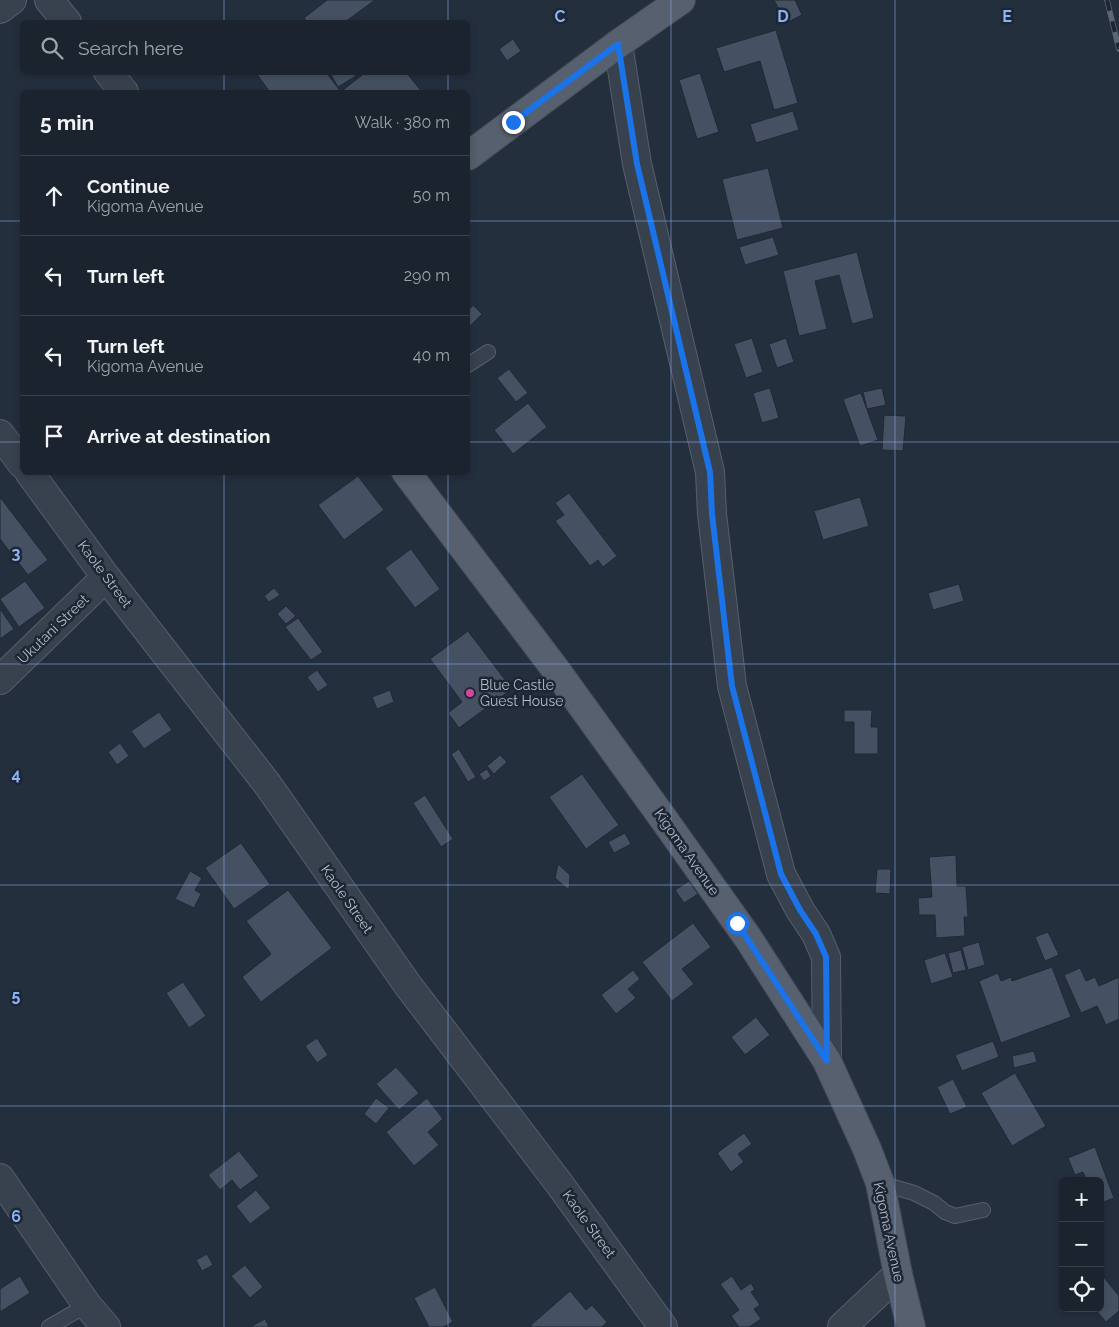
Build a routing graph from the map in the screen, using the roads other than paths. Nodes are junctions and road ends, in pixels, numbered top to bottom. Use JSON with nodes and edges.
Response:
{"nodes":[{"id":1,"x":12,"y":0,"type":"edge"},
{"id":2,"x":49,"y":0,"type":"edge"},
{"id":3,"x":681,"y":0,"type":"edge"},
{"id":4,"x":0,"y":9,"type":"edge"},
{"id":5,"x":65,"y":20,"type":"edge"},
{"id":6,"x":618,"y":44,"type":"junction"},
{"id":7,"x":110,"y":75,"type":"edge"},
{"id":8,"x":122,"y":90,"type":"edge"},
{"id":9,"x":470,"y":155,"type":"edge"},
{"id":10,"x":488,"y":352,"type":"dead end"},
{"id":11,"x":470,"y":364,"type":"edge"},
{"id":12,"x":0,"y":434,"type":"edge"},
{"id":13,"x":20,"y":458,"type":"edge"},
{"id":14,"x":34,"y":475,"type":"edge"},
{"id":15,"x":408,"y":475,"type":"edge"},
{"id":16,"x":106,"y":577,"type":"junction"},
{"id":17,"x":0,"y":680,"type":"edge"},
{"id":18,"x":827,"y":1061,"type":"junction"},
{"id":19,"x":0,"y":1178,"type":"edge"},
{"id":20,"x":880,"y":1183,"type":"junction"},
{"id":21,"x":983,"y":1210,"type":"dead end"},
{"id":22,"x":898,"y":1274,"type":"junction"},
{"id":23,"x":87,"y":1316,"type":"edge"},
{"id":24,"x":49,"y":1327,"type":"edge"},
{"id":25,"x":106,"y":1327,"type":"edge"},
{"id":26,"x":663,"y":1327,"type":"edge"},
{"id":27,"x":842,"y":1327,"type":"edge"},
{"id":28,"x":911,"y":1327,"type":"edge"}],
"edges":[{"from":1,"to":4,"type":"street"},
{"from":2,"to":5,"type":"street"},
{"from":3,"to":6,"type":"main road"},
{"from":6,"to":9,"type":"main road"},
{"from":6,"to":18,"type":"street"},
{"from":7,"to":8,"type":"street"},
{"from":10,"to":11,"type":"lane"},
{"from":12,"to":13,"type":"street","name":"Kaole Street"},
{"from":14,"to":16,"type":"street","name":"Kaole Street"},
{"from":15,"to":18,"type":"main road","name":"Kigoma Avenue"},
{"from":16,"to":17,"type":"street","name":"Ukutani Street"},
{"from":16,"to":26,"type":"street","name":"Kaole Street"},
{"from":18,"to":20,"type":"main road","name":"Kigoma Avenue"},
{"from":19,"to":23,"type":"street"},
{"from":20,"to":21,"type":"lane"},
{"from":20,"to":22,"type":"main road","name":"Kigoma Avenue"},
{"from":22,"to":27,"type":"street"},
{"from":22,"to":28,"type":"main road","name":"Kigoma Avenue"},
{"from":23,"to":24,"type":"lane"},
{"from":23,"to":25,"type":"street"}]}
